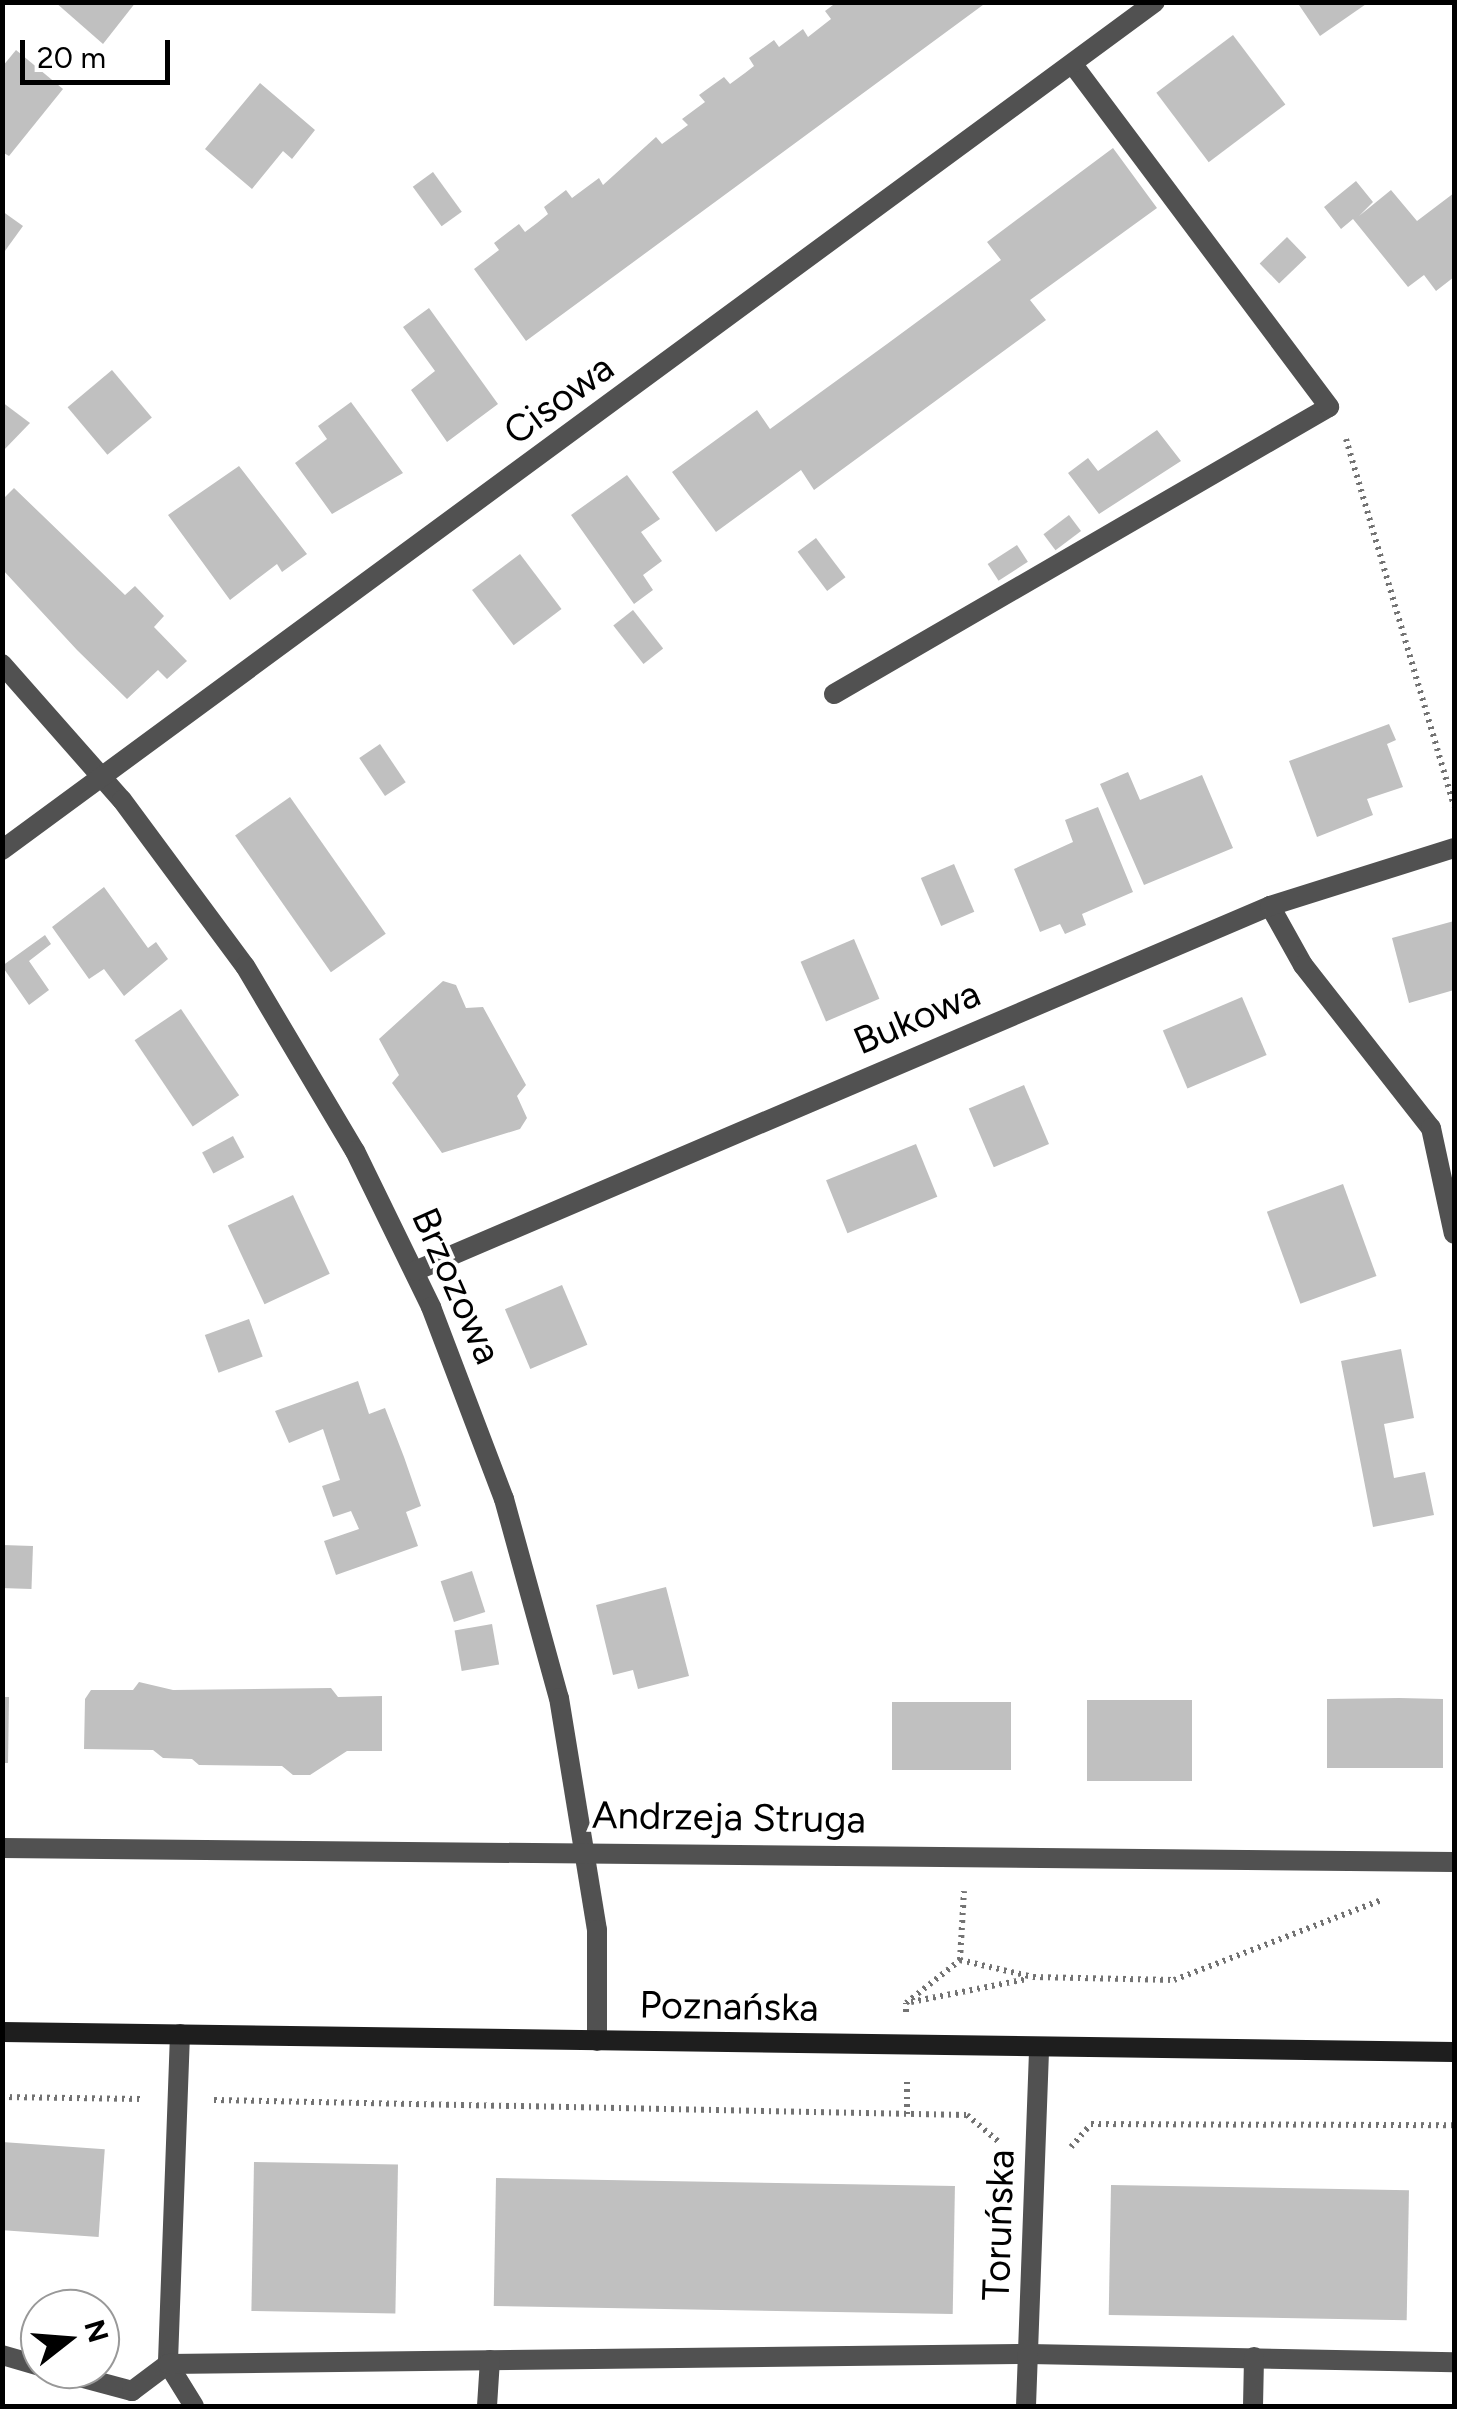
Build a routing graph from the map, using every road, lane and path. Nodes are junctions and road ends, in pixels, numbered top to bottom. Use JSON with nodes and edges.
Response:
{"nodes":[{"id":1,"x":1155,"y":2,"type":"edge"},
{"id":2,"x":1074,"y":66,"type":"junction"},
{"id":3,"x":1330,"y":407,"type":"junction"},
{"id":4,"x":2,"y":664,"type":"edge"},
{"id":5,"x":834,"y":694,"type":"dead end"},
{"id":6,"x":102,"y":776,"type":"junction"},
{"id":7,"x":1454,"y":806,"type":"edge"},
{"id":8,"x":1454,"y":848,"type":"edge"},
{"id":9,"x":2,"y":850,"type":"edge"},
{"id":10,"x":1270,"y":906,"type":"junction"},
{"id":11,"x":1454,"y":1234,"type":"edge"},
{"id":12,"x":414,"y":1272,"type":"junction"},
{"id":13,"x":2,"y":1848,"type":"edge"},
{"id":14,"x":586,"y":1851,"type":"junction"},
{"id":15,"x":966,"y":1856,"type":"junction"},
{"id":16,"x":1454,"y":1862,"type":"edge"},
{"id":17,"x":1384,"y":1898,"type":"dead end"},
{"id":18,"x":960,"y":1960,"type":"junction"},
{"id":19,"x":1033,"y":1977,"type":"junction"},
{"id":20,"x":906,"y":2003,"type":"junction"},
{"id":21,"x":2,"y":2032,"type":"edge"},
{"id":22,"x":180,"y":2034,"type":"junction"},
{"id":23,"x":597,"y":2040,"type":"junction"},
{"id":24,"x":907,"y":2044,"type":"junction"},
{"id":25,"x":1039,"y":2046,"type":"junction"},
{"id":26,"x":1454,"y":2052,"type":"edge"},
{"id":27,"x":2,"y":2097,"type":"edge"},
{"id":28,"x":178,"y":2100,"type":"junction"},
{"id":29,"x":907,"y":2114,"type":"junction"},
{"id":30,"x":1454,"y":2125,"type":"edge"},
{"id":31,"x":1036,"y":2146,"type":"junction"},
{"id":32,"x":1030,"y":2354,"type":"junction"},
{"id":33,"x":1254,"y":2357,"type":"junction"},
{"id":34,"x":490,"y":2360,"type":"junction"},
{"id":35,"x":1454,"y":2362,"type":"edge"},
{"id":36,"x":168,"y":2364,"type":"junction"},
{"id":37,"x":120,"y":2388,"type":"edge"},
{"id":38,"x":194,"y":2406,"type":"edge"},
{"id":39,"x":487,"y":2406,"type":"edge"},
{"id":40,"x":1026,"y":2406,"type":"edge"},
{"id":41,"x":1253,"y":2406,"type":"edge"}],
"edges":[{"from":1,"to":2,"type":"street","name":"Cisowa"},
{"from":2,"to":3,"type":"street"},
{"from":2,"to":6,"type":"street","name":"Cisowa"},
{"from":3,"to":5,"type":"street"},
{"from":3,"to":7,"type":"path"},
{"from":4,"to":6,"type":"street","name":"Brzozowa"},
{"from":6,"to":9,"type":"street","name":"Cisowa"},
{"from":6,"to":12,"type":"street","name":"Brzozowa"},
{"from":8,"to":10,"type":"street","name":"Bukowa"},
{"from":10,"to":11,"type":"street"},
{"from":10,"to":12,"type":"street","name":"Bukowa"},
{"from":12,"to":14,"type":"street","name":"Brzozowa"},
{"from":13,"to":14,"type":"street","name":"Andrzeja Struga"},
{"from":14,"to":15,"type":"street","name":"Andrzeja Struga"},
{"from":14,"to":23,"type":"street","name":"Brzozowa"},
{"from":15,"to":16,"type":"street","name":"Andrzeja Struga"},
{"from":15,"to":18,"type":"path"},
{"from":17,"to":19,"type":"path"},
{"from":18,"to":19,"type":"path"},
{"from":18,"to":20,"type":"path"},
{"from":19,"to":20,"type":"path"},
{"from":20,"to":24,"type":"path"},
{"from":21,"to":22,"type":"main road","name":"Poznańska"},
{"from":22,"to":23,"type":"main road","name":"Poznańska"},
{"from":22,"to":28,"type":"street"},
{"from":23,"to":24,"type":"main road","name":"Poznańska"},
{"from":24,"to":25,"type":"main road","name":"Poznańska"},
{"from":24,"to":29,"type":"path"},
{"from":25,"to":26,"type":"main road","name":"Poznańska"},
{"from":25,"to":31,"type":"street","name":"Toruńska"},
{"from":27,"to":28,"type":"path"},
{"from":28,"to":29,"type":"path"},
{"from":28,"to":36,"type":"street"},
{"from":29,"to":31,"type":"path"},
{"from":30,"to":31,"type":"path"},
{"from":31,"to":32,"type":"street","name":"Toruńska"},
{"from":32,"to":33,"type":"street"},
{"from":32,"to":34,"type":"street"},
{"from":32,"to":40,"type":"street","name":"Toruńska"},
{"from":33,"to":35,"type":"street"},
{"from":33,"to":41,"type":"street"},
{"from":34,"to":36,"type":"street"},
{"from":34,"to":39,"type":"street"},
{"from":36,"to":37,"type":"street"},
{"from":36,"to":38,"type":"street"}]}
